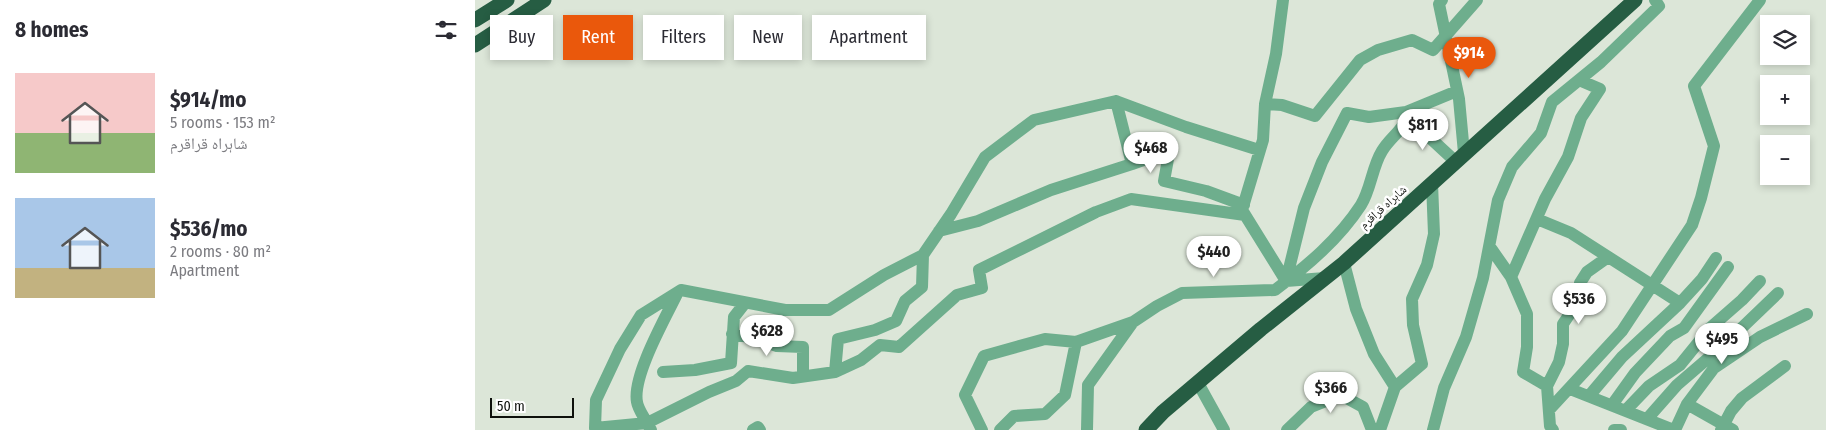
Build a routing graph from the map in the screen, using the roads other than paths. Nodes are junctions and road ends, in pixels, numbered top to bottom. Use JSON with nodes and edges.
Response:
{"nodes":[{"id":1,"x":507,"y":0,"type":"edge"},
{"id":2,"x":1283,"y":0,"type":"edge"},
{"id":3,"x":1442,"y":0,"type":"edge"},
{"id":4,"x":1477,"y":0,"type":"edge"},
{"id":5,"x":1635,"y":0,"type":"edge"},
{"id":6,"x":1655,"y":0,"type":"edge"},
{"id":7,"x":1760,"y":0,"type":"edge"},
{"id":8,"x":540,"y":3,"type":"edge"},
{"id":9,"x":475,"y":20,"type":"edge"},
{"id":10,"x":1446,"y":37,"type":"junction"},
{"id":11,"x":475,"y":45,"type":"edge"},
{"id":12,"x":1579,"y":80,"type":"junction"},
{"id":13,"x":1457,"y":91,"type":"junction"},
{"id":14,"x":1116,"y":102,"type":"junction"},
{"id":15,"x":1265,"y":104,"type":"junction"},
{"id":16,"x":1408,"y":116,"type":"junction"},
{"id":17,"x":1259,"y":150,"type":"junction"},
{"id":18,"x":1460,"y":157,"type":"junction"},
{"id":19,"x":1132,"y":164,"type":"junction"},
{"id":20,"x":1432,"y":183,"type":"junction"},
{"id":21,"x":1245,"y":210,"type":"junction"},
{"id":22,"x":1537,"y":219,"type":"junction"},
{"id":23,"x":939,"y":231,"type":"junction"},
{"id":24,"x":1490,"y":247,"type":"junction"},
{"id":25,"x":923,"y":255,"type":"junction"},
{"id":26,"x":1608,"y":257,"type":"junction"},
{"id":27,"x":1716,"y":258,"type":"dead end"},
{"id":28,"x":1344,"y":263,"type":"junction"},
{"id":29,"x":1728,"y":267,"type":"dead end"},
{"id":30,"x":1511,"y":277,"type":"junction"},
{"id":31,"x":1325,"y":278,"type":"junction"},
{"id":32,"x":1760,"y":281,"type":"dead end"},
{"id":33,"x":1286,"y":282,"type":"junction"},
{"id":34,"x":1652,"y":285,"type":"junction"},
{"id":35,"x":678,"y":292,"type":"junction"},
{"id":36,"x":1778,"y":293,"type":"dead end"},
{"id":37,"x":745,"y":302,"type":"junction"},
{"id":38,"x":1680,"y":304,"type":"junction"},
{"id":39,"x":1807,"y":314,"type":"dead end"},
{"id":40,"x":1133,"y":322,"type":"junction"},
{"id":41,"x":733,"y":334,"type":"junction"},
{"id":42,"x":1076,"y":342,"type":"junction"},
{"id":43,"x":1785,"y":366,"type":"dead end"},
{"id":44,"x":663,"y":372,"type":"dead end"},
{"id":45,"x":835,"y":372,"type":"junction"},
{"id":46,"x":803,"y":376,"type":"junction"},
{"id":47,"x":1198,"y":383,"type":"junction"},
{"id":48,"x":1547,"y":386,"type":"junction"},
{"id":49,"x":1395,"y":387,"type":"junction"},
{"id":50,"x":1569,"y":388,"type":"junction"},
{"id":51,"x":1589,"y":396,"type":"junction"},
{"id":52,"x":1687,"y":404,"type":"junction"},
{"id":53,"x":1612,"y":405,"type":"junction"},
{"id":54,"x":1549,"y":410,"type":"junction"},
{"id":55,"x":1627,"y":410,"type":"junction"},
{"id":56,"x":1647,"y":419,"type":"junction"},
{"id":57,"x":649,"y":427,"type":"edge"},
{"id":58,"x":1726,"y":428,"type":"edge"},
{"id":59,"x":753,"y":430,"type":"edge"},
{"id":60,"x":760,"y":430,"type":"edge"},
{"id":61,"x":982,"y":430,"type":"edge"},
{"id":62,"x":1000,"y":430,"type":"edge"},
{"id":63,"x":1087,"y":430,"type":"edge"},
{"id":64,"x":1146,"y":430,"type":"edge"},
{"id":65,"x":1224,"y":430,"type":"edge"},
{"id":66,"x":1287,"y":430,"type":"edge"},
{"id":67,"x":1372,"y":430,"type":"edge"},
{"id":68,"x":1380,"y":430,"type":"edge"},
{"id":69,"x":1433,"y":430,"type":"edge"},
{"id":70,"x":1553,"y":430,"type":"edge"},
{"id":71,"x":1614,"y":430,"type":"edge"},
{"id":72,"x":1621,"y":430,"type":"edge"},
{"id":73,"x":1674,"y":430,"type":"edge"}],
"edges":[{"from":1,"to":9,"type":"highway"},
{"from":2,"to":15,"type":"street"},
{"from":3,"to":10,"type":"street"},
{"from":4,"to":10,"type":"street"},
{"from":5,"to":18,"type":"highway","name":"شاہراہ قراقرم"},
{"from":6,"to":12,"type":"street"},
{"from":7,"to":34,"type":"street"},
{"from":8,"to":11,"type":"highway"},
{"from":10,"to":13,"type":"street"},
{"from":10,"to":15,"type":"street"},
{"from":12,"to":22,"type":"street"},
{"from":12,"to":24,"type":"street"},
{"from":13,"to":16,"type":"street"},
{"from":13,"to":18,"type":"street"},
{"from":14,"to":17,"type":"street"},
{"from":14,"to":19,"type":"street"},
{"from":14,"to":23,"type":"street"},
{"from":15,"to":17,"type":"street"},
{"from":16,"to":18,"type":"street"},
{"from":16,"to":33,"type":"street"},
{"from":16,"to":33,"type":"street"},
{"from":17,"to":21,"type":"street"},
{"from":18,"to":20,"type":"highway","name":"شاہراہ قراقرم"},
{"from":19,"to":21,"type":"street"},
{"from":19,"to":23,"type":"street"},
{"from":20,"to":28,"type":"highway","name":"شاہراہ قراقرم"},
{"from":20,"to":49,"type":"street"},
{"from":21,"to":33,"type":"street"},
{"from":21,"to":45,"type":"street"},
{"from":22,"to":26,"type":"street"},
{"from":22,"to":30,"type":"street"},
{"from":23,"to":25,"type":"street"},
{"from":24,"to":30,"type":"street"},
{"from":24,"to":69,"type":"street"},
{"from":25,"to":37,"type":"street"},
{"from":25,"to":45,"type":"street"},
{"from":26,"to":34,"type":"street"},
{"from":26,"to":48,"type":"street"},
{"from":27,"to":38,"type":"street"},
{"from":28,"to":31,"type":"highway","name":"شاہراہ قراقرم"},
{"from":28,"to":49,"type":"street"},
{"from":29,"to":53,"type":"street"},
{"from":30,"to":48,"type":"street"},
{"from":31,"to":33,"type":"street"},
{"from":31,"to":47,"type":"highway","name":"شاہراہ قراقرم"},
{"from":32,"to":55,"type":"street"},
{"from":33,"to":40,"type":"street"},
{"from":34,"to":38,"type":"street"},
{"from":34,"to":50,"type":"street"},
{"from":35,"to":37,"type":"street"},
{"from":35,"to":57,"type":"street"},
{"from":35,"to":57,"type":"street"},
{"from":36,"to":56,"type":"street"},
{"from":37,"to":41,"type":"street"},
{"from":38,"to":51,"type":"street"},
{"from":39,"to":52,"type":"street"},
{"from":40,"to":42,"type":"street"},
{"from":40,"to":63,"type":"street"},
{"from":41,"to":44,"type":"street"},
{"from":41,"to":46,"type":"street"},
{"from":42,"to":61,"type":"street"},
{"from":42,"to":62,"type":"street"},
{"from":43,"to":58,"type":"street"},
{"from":45,"to":46,"type":"street"},
{"from":46,"to":57,"type":"street"},
{"from":47,"to":64,"type":"highway","name":"شاہراہ قراقرم"},
{"from":47,"to":65,"type":"street"},
{"from":48,"to":54,"type":"street"},
{"from":49,"to":68,"type":"street"},
{"from":50,"to":51,"type":"street"},
{"from":50,"to":54,"type":"street"},
{"from":51,"to":53,"type":"street"},
{"from":52,"to":58,"type":"street"},
{"from":52,"to":73,"type":"street"},
{"from":53,"to":55,"type":"street"},
{"from":54,"to":70,"type":"street"},
{"from":55,"to":56,"type":"street"},
{"from":56,"to":73,"type":"street"},
{"from":59,"to":60,"type":"street"},
{"from":66,"to":67,"type":"street"},
{"from":71,"to":72,"type":"street"}]}
